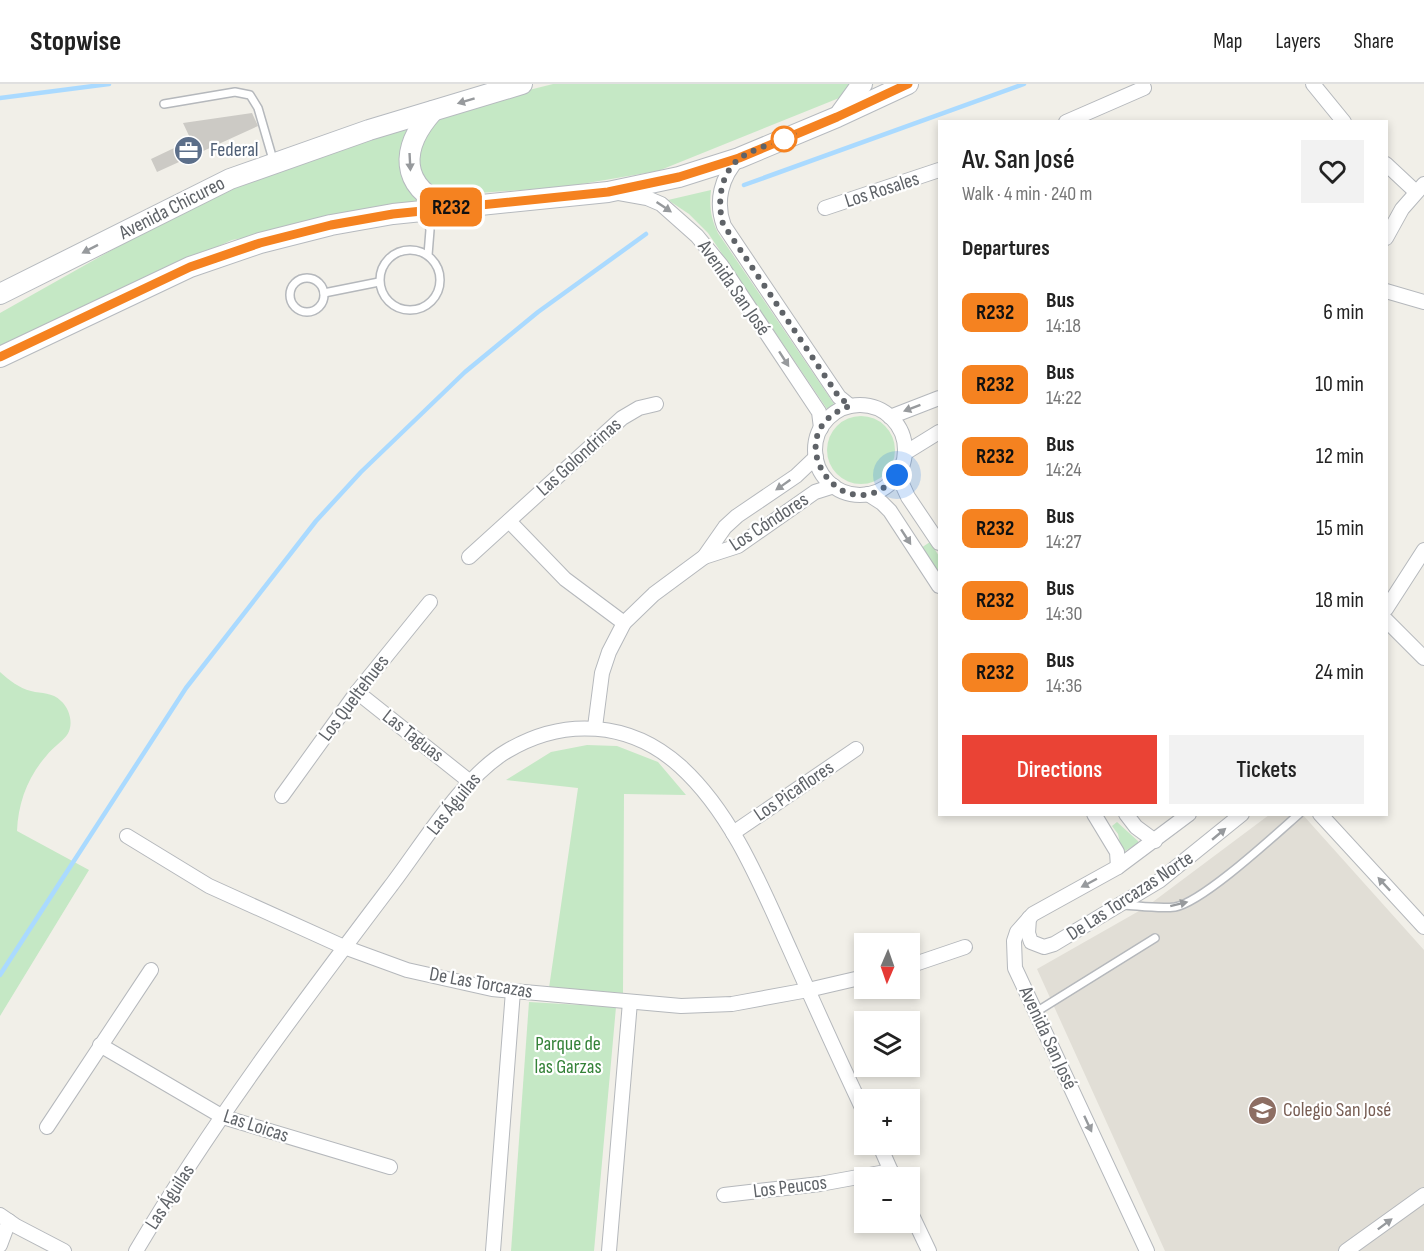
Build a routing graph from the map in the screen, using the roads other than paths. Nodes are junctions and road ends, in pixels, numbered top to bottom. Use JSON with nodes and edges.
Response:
{"nodes":[{"id":1,"x":522,"y":84,"type":"edge"},
{"id":2,"x":862,"y":84,"type":"edge"},
{"id":3,"x":908,"y":84,"type":"edge"},
{"id":4,"x":1313,"y":84,"type":"edge"},
{"id":5,"x":1144,"y":88,"type":"dead end"},
{"id":6,"x":165,"y":104,"type":"dead end"},
{"id":7,"x":433,"y":111,"type":"junction"},
{"id":8,"x":837,"y":117,"type":"junction"},
{"id":9,"x":1071,"y":120,"type":"edge"},
{"id":10,"x":1342,"y":120,"type":"edge"},
{"id":11,"x":739,"y":158,"type":"junction"},
{"id":12,"x":274,"y":164,"type":"junction"},
{"id":13,"x":1388,"y":165,"type":"edge"},
{"id":14,"x":938,"y":170,"type":"edge"},
{"id":15,"x":1420,"y":188,"type":"edge"},
{"id":16,"x":608,"y":192,"type":"junction"},
{"id":17,"x":448,"y":207,"type":"junction"},
{"id":18,"x":825,"y":208,"type":"dead end"},
{"id":19,"x":425,"y":210,"type":"junction"},
{"id":20,"x":1388,"y":234,"type":"edge"},
{"id":21,"x":428,"y":255,"type":"junction"},
{"id":22,"x":379,"y":282,"type":"junction"},
{"id":23,"x":1388,"y":292,"type":"edge"},
{"id":24,"x":324,"y":293,"type":"junction"},
{"id":25,"x":0,"y":294,"type":"edge"},
{"id":26,"x":1424,"y":302,"type":"edge"},
{"id":27,"x":0,"y":357,"type":"edge"},
{"id":28,"x":938,"y":398,"type":"edge"},
{"id":29,"x":656,"y":404,"type":"dead end"},
{"id":30,"x":850,"y":406,"type":"junction"},
{"id":31,"x":890,"y":417,"type":"junction"},
{"id":32,"x":821,"y":428,"type":"junction"},
{"id":33,"x":938,"y":433,"type":"edge"},
{"id":34,"x":905,"y":453,"type":"junction"},
{"id":35,"x":816,"y":458,"type":"junction"},
{"id":36,"x":897,"y":475,"type":"junction"},
{"id":37,"x":834,"y":486,"type":"junction"},
{"id":38,"x":868,"y":494,"type":"junction"},
{"id":39,"x":509,"y":521,"type":"junction"},
{"id":40,"x":938,"y":542,"type":"edge"},
{"id":41,"x":1424,"y":550,"type":"edge"},
{"id":42,"x":469,"y":557,"type":"dead end"},
{"id":43,"x":704,"y":557,"type":"junction"},
{"id":44,"x":938,"y":584,"type":"edge"},
{"id":45,"x":430,"y":602,"type":"dead end"},
{"id":46,"x":1388,"y":606,"type":"edge"},
{"id":47,"x":1388,"y":622,"type":"edge"},
{"id":48,"x":624,"y":623,"type":"junction"},
{"id":49,"x":1424,"y":658,"type":"edge"},
{"id":50,"x":357,"y":692,"type":"junction"},
{"id":51,"x":595,"y":727,"type":"junction"},
{"id":52,"x":856,"y":749,"type":"dead end"},
{"id":53,"x":469,"y":781,"type":"junction"},
{"id":54,"x":282,"y":796,"type":"dead end"},
{"id":55,"x":1095,"y":816,"type":"edge"},
{"id":56,"x":1128,"y":816,"type":"edge"},
{"id":57,"x":1186,"y":816,"type":"edge"},
{"id":58,"x":1240,"y":816,"type":"edge"},
{"id":59,"x":1297,"y":816,"type":"edge"},
{"id":60,"x":1322,"y":816,"type":"edge"},
{"id":61,"x":733,"y":833,"type":"junction"},
{"id":62,"x":127,"y":836,"type":"dead end"},
{"id":63,"x":1155,"y":841,"type":"junction"},
{"id":64,"x":1118,"y":867,"type":"junction"},
{"id":65,"x":1121,"y":905,"type":"junction"},
{"id":66,"x":1029,"y":918,"type":"junction"},
{"id":67,"x":1424,"y":927,"type":"edge"},
{"id":68,"x":1155,"y":938,"type":"dead end"},
{"id":69,"x":344,"y":947,"type":"junction"},
{"id":70,"x":965,"y":947,"type":"dead end"},
{"id":71,"x":920,"y":962,"type":"edge"},
{"id":72,"x":151,"y":970,"type":"dead end"},
{"id":73,"x":854,"y":979,"type":"edge"},
{"id":74,"x":808,"y":990,"type":"junction"},
{"id":75,"x":513,"y":991,"type":"junction"},
{"id":76,"x":630,"y":1002,"type":"junction"},
{"id":77,"x":1036,"y":1011,"type":"junction"},
{"id":78,"x":100,"y":1045,"type":"junction"},
{"id":79,"x":854,"y":1090,"type":"edge"},
{"id":80,"x":223,"y":1117,"type":"junction"},
{"id":81,"x":47,"y":1127,"type":"dead end"},
{"id":82,"x":390,"y":1167,"type":"dead end"},
{"id":83,"x":854,"y":1179,"type":"edge"},
{"id":84,"x":724,"y":1195,"type":"dead end"},
{"id":85,"x":1424,"y":1195,"type":"edge"},
{"id":86,"x":4,"y":1218,"type":"edge"},
{"id":87,"x":920,"y":1232,"type":"edge"},
{"id":88,"x":0,"y":1245,"type":"edge"},
{"id":89,"x":64,"y":1251,"type":"edge"},
{"id":90,"x":136,"y":1251,"type":"edge"},
{"id":91,"x":493,"y":1251,"type":"edge"},
{"id":92,"x":609,"y":1251,"type":"edge"},
{"id":93,"x":929,"y":1251,"type":"edge"},
{"id":94,"x":1147,"y":1251,"type":"edge"},
{"id":95,"x":1346,"y":1251,"type":"edge"}],
"edges":[{"from":1,"to":7,"type":"main road","name":"Avenida Chicureo","one_way":true},
{"from":2,"to":8,"type":"main road"},
{"from":3,"to":8,"type":"main road"},
{"from":4,"to":10,"type":"street"},
{"from":5,"to":9,"type":"street"},
{"from":6,"to":12,"type":"lane"},
{"from":7,"to":12,"type":"main road","name":"Avenida Chicureo"},
{"from":7,"to":17,"type":"main road","one_way":true},
{"from":8,"to":11,"type":"main road"},
{"from":11,"to":16,"type":"main road"},
{"from":11,"to":30,"type":"street","name":"Avenida San José"},
{"from":12,"to":25,"type":"main road","name":"Avenida Chicureo","one_way":true},
{"from":13,"to":15,"type":"street"},
{"from":14,"to":18,"type":"street","name":"Los Rosales"},
{"from":15,"to":20,"type":"street"},
{"from":16,"to":17,"type":"main road"},
{"from":16,"to":32,"type":"street","name":"Avenida San José","one_way":true},
{"from":17,"to":19,"type":"main road"},
{"from":19,"to":21,"type":"lane"},
{"from":19,"to":27,"type":"main road"},
{"from":21,"to":22,"type":"lane"},
{"from":21,"to":22,"type":"lane"},
{"from":22,"to":24,"type":"lane"},
{"from":23,"to":26,"type":"street"},
{"from":24,"to":24,"type":"lane"},
{"from":28,"to":31,"type":"street","one_way":true},
{"from":29,"to":39,"type":"street","name":"Las Golondrinas"},
{"from":30,"to":31,"type":"street"},
{"from":30,"to":32,"type":"street"},
{"from":31,"to":34,"type":"street"},
{"from":32,"to":35,"type":"street"},
{"from":33,"to":34,"type":"street"},
{"from":34,"to":36,"type":"street"},
{"from":35,"to":37,"type":"street"},
{"from":35,"to":43,"type":"street","name":"Los Cóndores","one_way":true},
{"from":36,"to":38,"type":"street"},
{"from":36,"to":40,"type":"street"},
{"from":37,"to":38,"type":"street"},
{"from":37,"to":43,"type":"street","name":"Los Cóndores"},
{"from":38,"to":44,"type":"street","one_way":true},
{"from":39,"to":42,"type":"street","name":"Las Golondrinas"},
{"from":39,"to":48,"type":"street"},
{"from":41,"to":46,"type":"street"},
{"from":43,"to":48,"type":"street","name":"Los Cóndores"},
{"from":45,"to":50,"type":"street","name":"Los Queltehues"},
{"from":47,"to":49,"type":"street"},
{"from":48,"to":51,"type":"street","name":"Los Cóndores"},
{"from":50,"to":53,"type":"street","name":"Las Taguas"},
{"from":50,"to":54,"type":"street","name":"Los Queltehues"},
{"from":51,"to":53,"type":"street","name":"Las Águilas"},
{"from":51,"to":61,"type":"street","name":"Las Águilas"},
{"from":52,"to":61,"type":"street","name":"Los Picaflores"},
{"from":53,"to":69,"type":"street","name":"Las Águilas"},
{"from":55,"to":64,"type":"street"},
{"from":56,"to":63,"type":"street"},
{"from":57,"to":63,"type":"street","name":"Avenida San José"},
{"from":65,"to":58,"type":"street","name":"De Las Torcazas Norte","one_way":true},
{"from":65,"to":59,"type":"lane","one_way":true},
{"from":67,"to":60,"type":"street","one_way":true},
{"from":61,"to":74,"type":"street","name":"Las Águilas"},
{"from":62,"to":69,"type":"street","name":"De Las Torcazas"},
{"from":63,"to":64,"type":"street","name":"Avenida San José"},
{"from":64,"to":66,"type":"street","name":"Avenida San José","one_way":true},
{"from":65,"to":66,"type":"street","name":"De Las Torcazas Norte"},
{"from":66,"to":77,"type":"street","name":"Avenida San José"},
{"from":68,"to":77,"type":"lane"},
{"from":69,"to":75,"type":"street","name":"De Las Torcazas"},
{"from":69,"to":80,"type":"street","name":"Las Águilas"},
{"from":70,"to":71,"type":"street"},
{"from":72,"to":78,"type":"street"},
{"from":73,"to":74,"type":"street","name":"De Las Torcazas"},
{"from":74,"to":76,"type":"street","name":"De Las Torcazas"},
{"from":74,"to":79,"type":"street","name":"Las Águilas"},
{"from":75,"to":76,"type":"street","name":"De Las Torcazas"},
{"from":75,"to":91,"type":"street"},
{"from":76,"to":92,"type":"street"},
{"from":77,"to":94,"type":"street","name":"Avenida San José","one_way":true},
{"from":78,"to":80,"type":"street","name":"Las Loicas"},
{"from":78,"to":81,"type":"street"},
{"from":80,"to":82,"type":"street","name":"Las Loicas"},
{"from":80,"to":90,"type":"street","name":"Las Águilas"},
{"from":83,"to":84,"type":"street","name":"Los Peucos"},
{"from":95,"to":85,"type":"street","one_way":true},
{"from":86,"to":88,"type":"street"},
{"from":86,"to":89,"type":"street"},
{"from":87,"to":93,"type":"street"}]}
